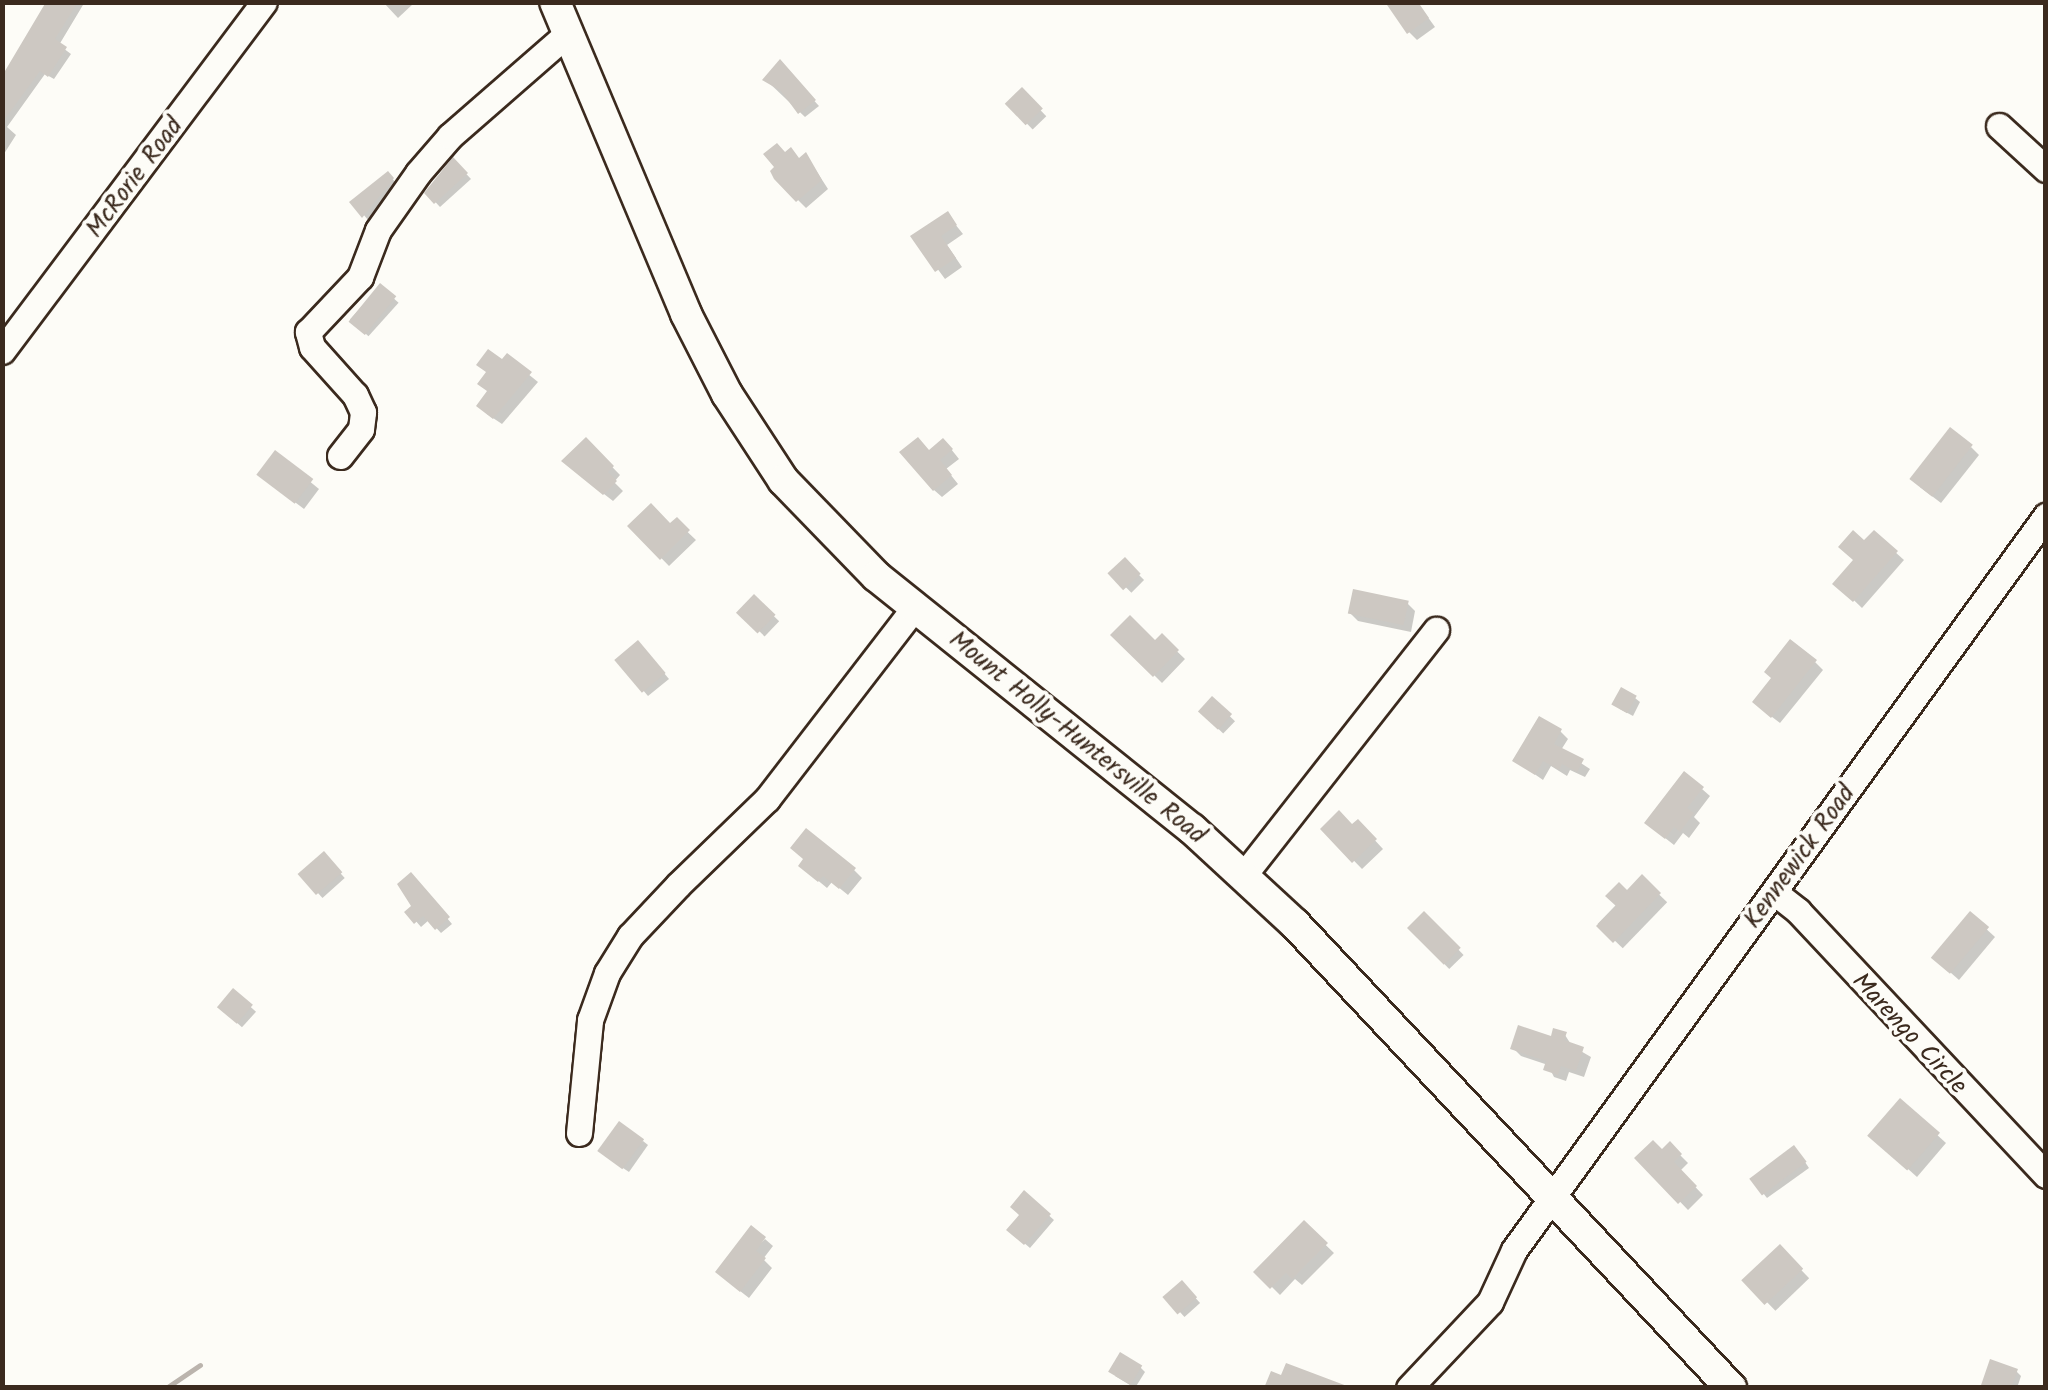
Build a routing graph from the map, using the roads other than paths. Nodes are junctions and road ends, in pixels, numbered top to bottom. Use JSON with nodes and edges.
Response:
{"nodes":[{"id":1,"x":264,"y":2,"type":"edge"},
{"id":2,"x":554,"y":2,"type":"edge"},
{"id":3,"x":568,"y":34,"type":"junction"},
{"id":4,"x":1999,"y":126,"type":"dead end"},
{"id":5,"x":2046,"y":169,"type":"edge"},
{"id":6,"x":2,"y":350,"type":"edge"},
{"id":7,"x":340,"y":456,"type":"dead end"},
{"id":8,"x":2046,"y":516,"type":"edge"},
{"id":9,"x":914,"y":608,"type":"junction"},
{"id":10,"x":1436,"y":630,"type":"dead end"},
{"id":11,"x":1244,"y":876,"type":"junction"},
{"id":12,"x":1774,"y":892,"type":"junction"},
{"id":13,"x":579,"y":1133,"type":"dead end"},
{"id":14,"x":2046,"y":1175,"type":"edge"},
{"id":15,"x":1554,"y":1198,"type":"junction"},
{"id":16,"x":1409,"y":1388,"type":"edge"},
{"id":17,"x":1731,"y":1388,"type":"edge"}],
"edges":[{"from":1,"to":6,"type":"street","name":"McRorie Road"},
{"from":2,"to":3,"type":"main road","name":"Mount Holly-Huntersville Road"},
{"from":3,"to":7,"type":"street"},
{"from":3,"to":9,"type":"main road","name":"Mount Holly-Huntersville Road"},
{"from":4,"to":5,"type":"street"},
{"from":8,"to":12,"type":"street","name":"Kennewick Road"},
{"from":9,"to":11,"type":"main road","name":"Mount Holly-Huntersville Road"},
{"from":9,"to":13,"type":"street"},
{"from":10,"to":11,"type":"street"},
{"from":11,"to":15,"type":"main road","name":"Mount Holly-Huntersville Road"},
{"from":12,"to":14,"type":"street","name":"Marengo Circle"},
{"from":12,"to":15,"type":"street","name":"Kennewick Road"},
{"from":15,"to":16,"type":"street","name":"Kennewick Road"},
{"from":15,"to":17,"type":"main road","name":"Mount Holly-Huntersville Road"}]}
